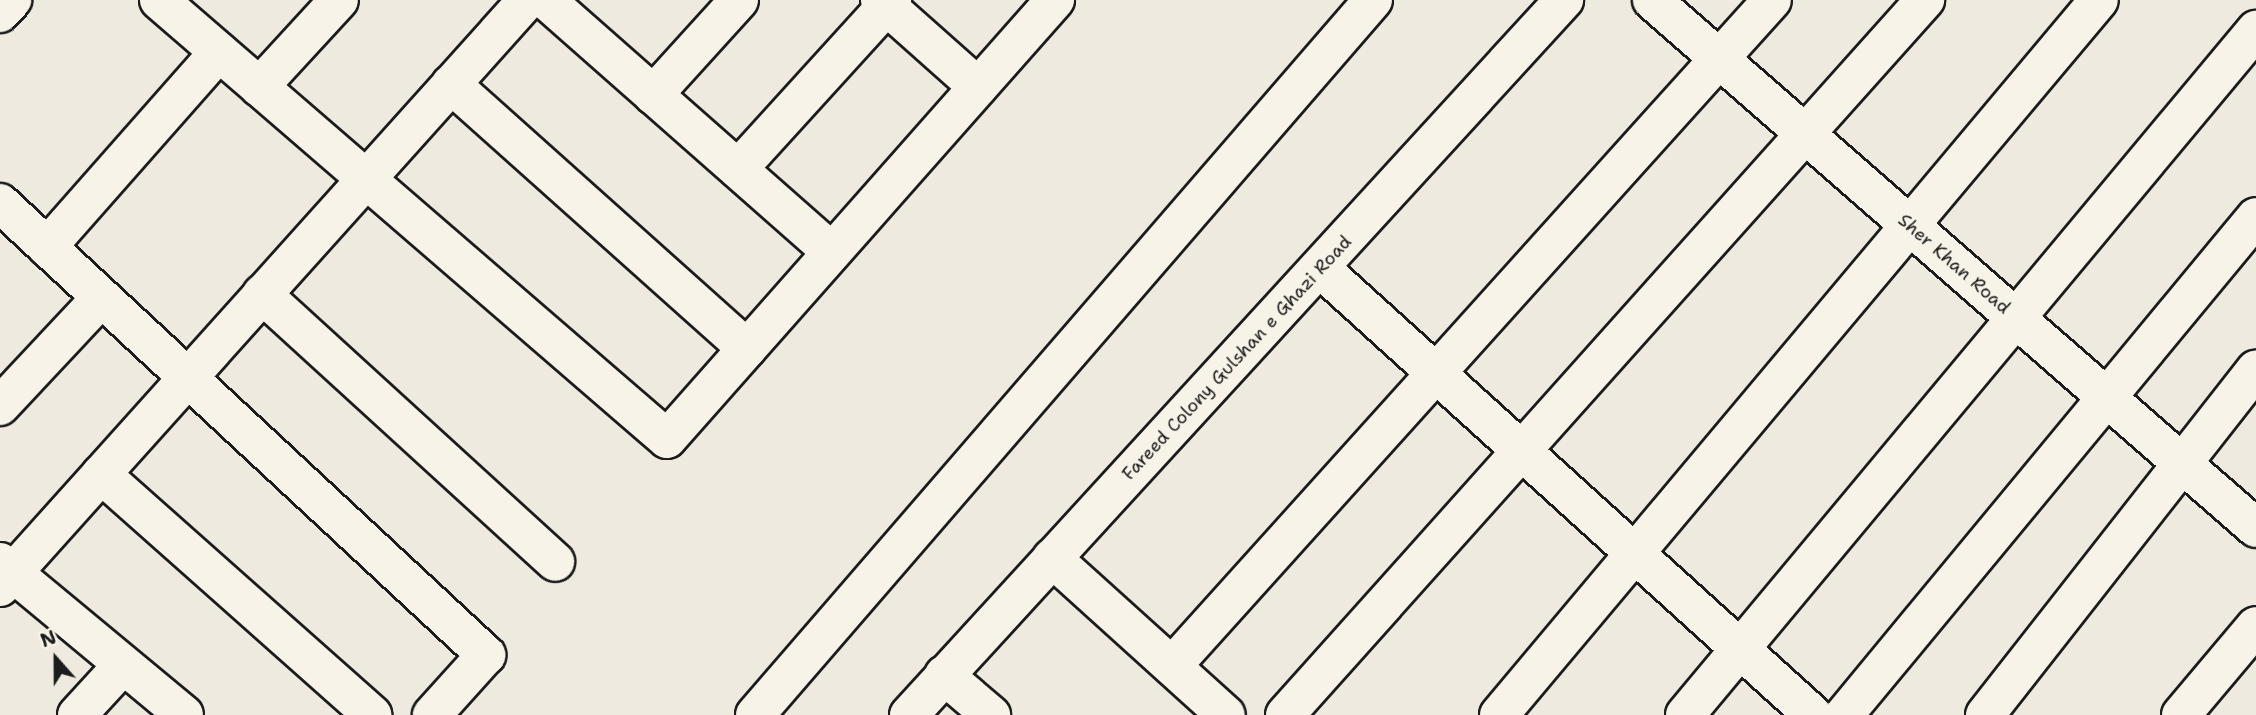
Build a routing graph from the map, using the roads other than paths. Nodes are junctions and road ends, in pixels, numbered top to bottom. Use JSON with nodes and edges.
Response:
{"nodes":[{"id":1,"x":12,"y":0,"type":"edge"},
{"id":2,"x":339,"y":0,"type":"edge"},
{"id":3,"x":527,"y":0,"type":"edge"},
{"id":4,"x":546,"y":0,"type":"edge"},
{"id":5,"x":739,"y":0,"type":"edge"},
{"id":6,"x":1055,"y":0,"type":"edge"},
{"id":7,"x":1373,"y":0,"type":"edge"},
{"id":8,"x":1564,"y":0,"type":"edge"},
{"id":9,"x":1652,"y":0,"type":"edge"},
{"id":10,"x":1772,"y":0,"type":"edge"},
{"id":11,"x":1925,"y":0,"type":"edge"},
{"id":12,"x":2099,"y":0,"type":"edge"},
{"id":13,"x":886,"y":2,"type":"edge"},
{"id":14,"x":173,"y":4,"type":"edge"},
{"id":15,"x":0,"y":13,"type":"edge"},
{"id":16,"x":2256,"y":30,"type":"edge"},
{"id":17,"x":219,"y":52,"type":"junction"},
{"id":18,"x":1719,"y":59,"type":"junction"},
{"id":19,"x":451,"y":84,"type":"junction"},
{"id":20,"x":259,"y":87,"type":"junction"},
{"id":21,"x":978,"y":87,"type":"junction"},
{"id":22,"x":653,"y":95,"type":"junction"},
{"id":23,"x":1805,"y":135,"type":"junction"},
{"id":24,"x":738,"y":169,"type":"junction"},
{"id":25,"x":366,"y":179,"type":"junction"},
{"id":26,"x":3,"y":213,"type":"edge"},
{"id":27,"x":2256,"y":217,"type":"edge"},
{"id":28,"x":1909,"y":225,"type":"junction"},
{"id":29,"x":47,"y":247,"type":"junction"},
{"id":30,"x":832,"y":252,"type":"junction"},
{"id":31,"x":1320,"y":268,"type":"junction"},
{"id":32,"x":262,"y":294,"type":"junction"},
{"id":33,"x":102,"y":298,"type":"junction"},
{"id":34,"x":2016,"y":318,"type":"junction"},
{"id":35,"x":747,"y":349,"type":"junction"},
{"id":36,"x":2256,"y":370,"type":"edge"},
{"id":37,"x":1436,"y":373,"type":"junction"},
{"id":38,"x":187,"y":378,"type":"junction"},
{"id":39,"x":2107,"y":398,"type":"junction"},
{"id":40,"x":0,"y":406,"type":"edge"},
{"id":41,"x":1522,"y":451,"type":"junction"},
{"id":42,"x":2183,"y":464,"type":"junction"},
{"id":43,"x":101,"y":474,"type":"junction"},
{"id":44,"x":2256,"y":528,"type":"edge"},
{"id":45,"x":1635,"y":553,"type":"junction"},
{"id":46,"x":1052,"y":558,"type":"junction"},
{"id":47,"x":555,"y":562,"type":"dead end"},
{"id":48,"x":4,"y":574,"type":"edge"},
{"id":49,"x":2256,"y":626,"type":"edge"},
{"id":50,"x":1741,"y":649,"type":"junction"},
{"id":51,"x":123,"y":665,"type":"junction"},
{"id":52,"x":1172,"y":666,"type":"junction"},
{"id":53,"x":944,"y":675,"type":"junction"},
{"id":54,"x":77,"y":715,"type":"edge"},
{"id":55,"x":184,"y":715,"type":"edge"},
{"id":56,"x":372,"y":715,"type":"edge"},
{"id":57,"x":432,"y":715,"type":"edge"},
{"id":58,"x":755,"y":715,"type":"edge"},
{"id":59,"x":909,"y":715,"type":"edge"},
{"id":60,"x":991,"y":715,"type":"edge"},
{"id":61,"x":1226,"y":715,"type":"edge"},
{"id":62,"x":1285,"y":715,"type":"edge"},
{"id":63,"x":1499,"y":715,"type":"edge"},
{"id":64,"x":1685,"y":715,"type":"edge"},
{"id":65,"x":1814,"y":715,"type":"edge"},
{"id":66,"x":1844,"y":715,"type":"edge"},
{"id":67,"x":1985,"y":715,"type":"edge"},
{"id":68,"x":2181,"y":715,"type":"edge"}],
"edges":[{"from":1,"to":15,"type":"street"},
{"from":2,"to":20,"type":"street"},
{"from":3,"to":19,"type":"street"},
{"from":4,"to":22,"type":"street"},
{"from":5,"to":22,"type":"street"},
{"from":6,"to":21,"type":"street"},
{"from":7,"to":58,"type":"street"},
{"from":8,"to":31,"type":"street","name":"Fareed Colony Gulshan e Ghazi Road"},
{"from":9,"to":18,"type":"street","name":"Sher Khan Road"},
{"from":10,"to":18,"type":"street"},
{"from":11,"to":23,"type":"street"},
{"from":12,"to":28,"type":"street"},
{"from":13,"to":21,"type":"street"},
{"from":13,"to":24,"type":"street"},
{"from":14,"to":17,"type":"street"},
{"from":16,"to":34,"type":"street"},
{"from":17,"to":20,"type":"street"},
{"from":17,"to":29,"type":"street"},
{"from":18,"to":23,"type":"street","name":"Sher Khan Road"},
{"from":18,"to":37,"type":"street"},
{"from":19,"to":25,"type":"street"},
{"from":19,"to":35,"type":"street"},
{"from":20,"to":25,"type":"street"},
{"from":21,"to":30,"type":"street"},
{"from":22,"to":24,"type":"street"},
{"from":23,"to":28,"type":"street","name":"Sher Khan Road"},
{"from":23,"to":41,"type":"street"},
{"from":24,"to":30,"type":"street"},
{"from":25,"to":32,"type":"street"},
{"from":25,"to":35,"type":"street"},
{"from":26,"to":29,"type":"street"},
{"from":27,"to":39,"type":"street"},
{"from":28,"to":34,"type":"street","name":"Sher Khan Road"},
{"from":28,"to":45,"type":"street"},
{"from":29,"to":33,"type":"street"},
{"from":30,"to":35,"type":"street"},
{"from":31,"to":37,"type":"street"},
{"from":31,"to":46,"type":"street","name":"Fareed Colony Gulshan e Ghazi Road"},
{"from":32,"to":38,"type":"street"},
{"from":32,"to":47,"type":"street"},
{"from":33,"to":38,"type":"street"},
{"from":33,"to":40,"type":"street"},
{"from":34,"to":39,"type":"street","name":"Sher Khan Road"},
{"from":34,"to":50,"type":"street"},
{"from":36,"to":42,"type":"street"},
{"from":37,"to":41,"type":"street"},
{"from":37,"to":52,"type":"street"},
{"from":38,"to":43,"type":"street"},
{"from":38,"to":57,"type":"street"},
{"from":39,"to":42,"type":"street","name":"Sher Khan Road"},
{"from":39,"to":66,"type":"street"},
{"from":41,"to":45,"type":"street"},
{"from":41,"to":62,"type":"street"},
{"from":42,"to":44,"type":"street","name":"Sher Khan Road"},
{"from":42,"to":67,"type":"street"},
{"from":43,"to":48,"type":"street"},
{"from":43,"to":56,"type":"street"},
{"from":45,"to":50,"type":"street"},
{"from":45,"to":63,"type":"street"},
{"from":46,"to":52,"type":"street"},
{"from":46,"to":53,"type":"street","name":"Fareed Colony Gulshan e Ghazi Road"},
{"from":48,"to":51,"type":"street"},
{"from":49,"to":68,"type":"street"},
{"from":50,"to":64,"type":"street"},
{"from":50,"to":65,"type":"street"},
{"from":51,"to":54,"type":"street"},
{"from":51,"to":55,"type":"street"},
{"from":52,"to":61,"type":"street"},
{"from":53,"to":59,"type":"street","name":"Fareed Colony Gulshan e Ghazi Road"},
{"from":53,"to":60,"type":"street"}]}
